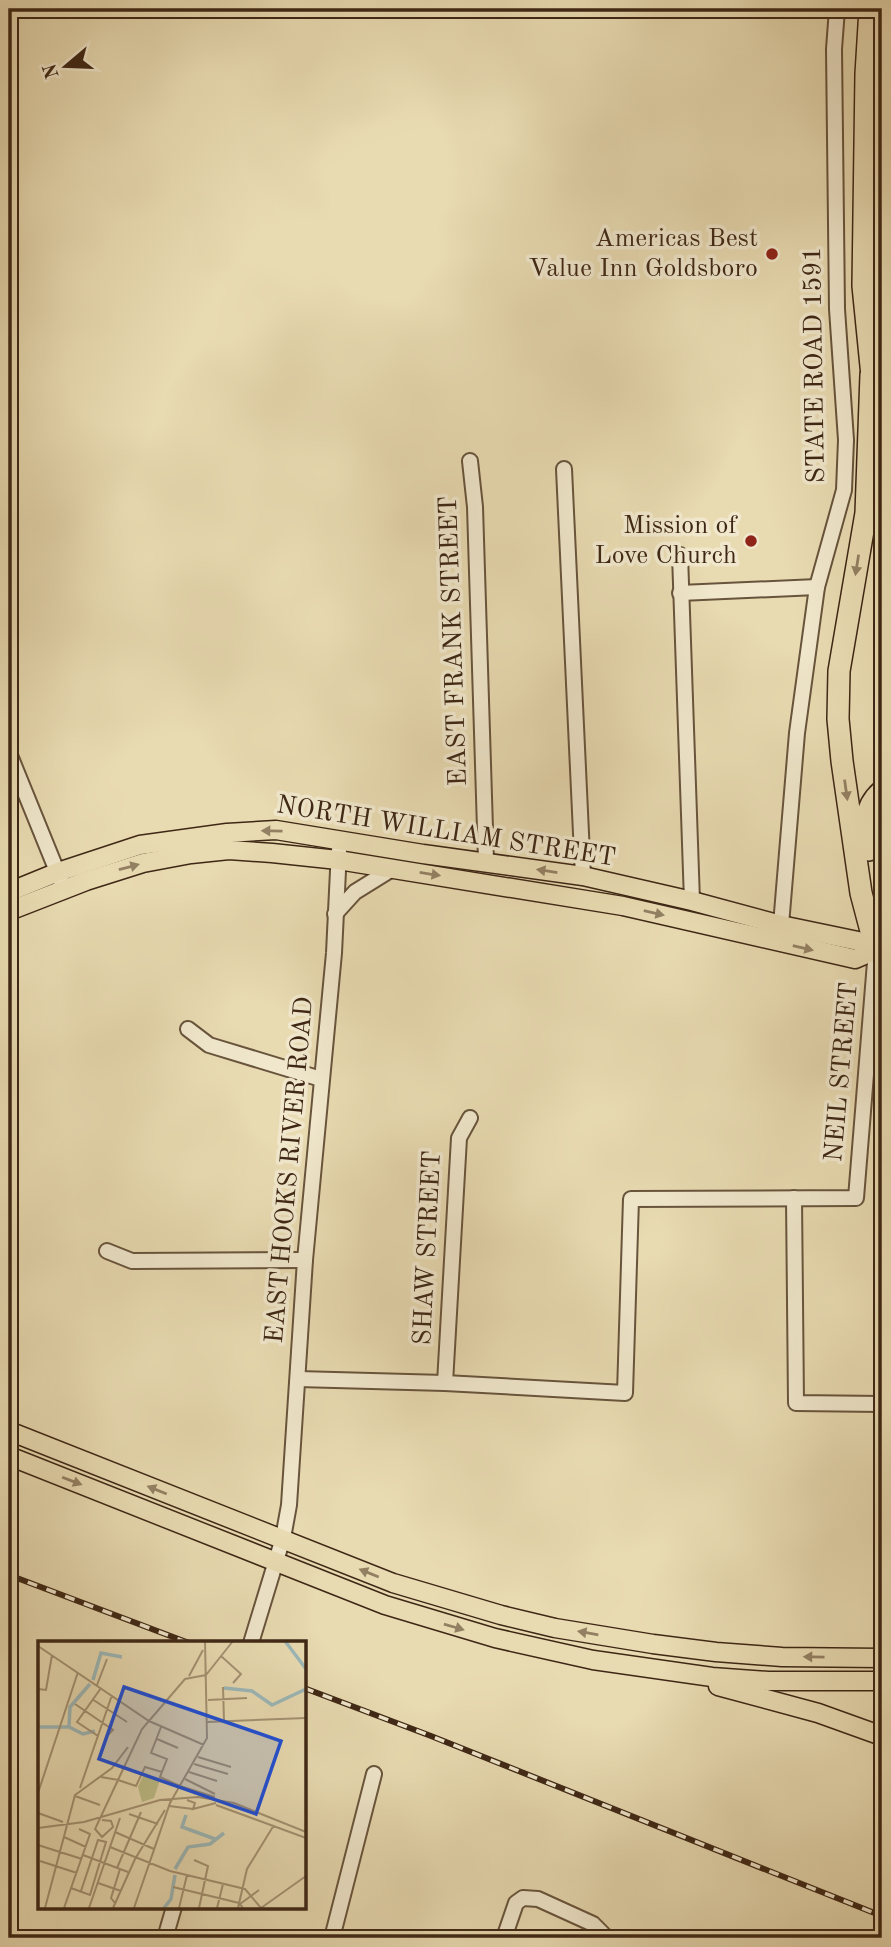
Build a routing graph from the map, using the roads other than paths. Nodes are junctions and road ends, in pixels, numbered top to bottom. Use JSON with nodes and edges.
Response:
{"nodes":[{"id":1,"x":837,"y":9,"type":"edge"},
{"id":2,"x":870,"y":9,"type":"edge"},
{"id":3,"x":871,"y":375,"type":"junction"},
{"id":4,"x":882,"y":454,"type":"edge"},
{"id":5,"x":470,"y":461,"type":"dead end"},
{"id":6,"x":564,"y":469,"type":"dead end"},
{"id":7,"x":680,"y":555,"type":"dead end"},
{"id":8,"x":817,"y":587,"type":"junction"},
{"id":9,"x":680,"y":593,"type":"junction"},
{"id":10,"x":9,"y":753,"type":"edge"},
{"id":11,"x":882,"y":791,"type":"edge"},
{"id":12,"x":340,"y":839,"type":"junction"},
{"id":13,"x":338,"y":860,"type":"junction"},
{"id":14,"x":486,"y":861,"type":"junction"},
{"id":15,"x":392,"y":869,"type":"junction"},
{"id":16,"x":58,"y":872,"type":"junction"},
{"id":17,"x":583,"y":876,"type":"junction"},
{"id":18,"x":65,"y":889,"type":"junction"},
{"id":19,"x":9,"y":892,"type":"edge"},
{"id":20,"x":692,"y":901,"type":"junction"},
{"id":21,"x":9,"y":911,"type":"edge"},
{"id":22,"x":335,"y":914,"type":"junction"},
{"id":23,"x":781,"y":925,"type":"junction"},
{"id":24,"x":879,"y":950,"type":"edge"},
{"id":25,"x":188,"y":1029,"type":"dead end"},
{"id":26,"x":321,"y":1079,"type":"junction"},
{"id":27,"x":470,"y":1118,"type":"dead end"},
{"id":28,"x":794,"y":1198,"type":"junction"},
{"id":29,"x":107,"y":1251,"type":"dead end"},
{"id":30,"x":305,"y":1260,"type":"junction"},
{"id":31,"x":298,"y":1378,"type":"junction"},
{"id":32,"x":444,"y":1383,"type":"junction"},
{"id":33,"x":882,"y":1404,"type":"edge"},
{"id":34,"x":9,"y":1431,"type":"edge"},
{"id":35,"x":9,"y":1456,"type":"edge"},
{"id":36,"x":283,"y":1538,"type":"junction"},
{"id":37,"x":275,"y":1562,"type":"junction"},
{"id":38,"x":501,"y":1615,"type":"junction"},
{"id":39,"x":495,"y":1638,"type":"junction"},
{"id":40,"x":252,"y":1641,"type":"edge"},
{"id":41,"x":882,"y":1658,"type":"edge"},
{"id":42,"x":643,"y":1668,"type":"junction"},
{"id":43,"x":882,"y":1681,"type":"edge"},
{"id":44,"x":882,"y":1736,"type":"edge"},
{"id":45,"x":374,"y":1774,"type":"dead end"},
{"id":46,"x":173,"y":1909,"type":"edge"},
{"id":47,"x":164,"y":1938,"type":"edge"},
{"id":48,"x":332,"y":1938,"type":"edge"},
{"id":49,"x":504,"y":1938,"type":"edge"},
{"id":50,"x":607,"y":1938,"type":"edge"}],
"edges":[{"from":1,"to":8,"type":"street","name":"STATE ROAD 1591"},
{"from":2,"to":3,"type":"highway"},
{"from":3,"to":4,"type":"highway"},
{"from":3,"to":24,"type":"highway","one_way":true},
{"from":5,"to":14,"type":"street","name":"EAST FRANK STREET"},
{"from":6,"to":17,"type":"street"},
{"from":7,"to":9,"type":"street"},
{"from":8,"to":9,"type":"street"},
{"from":8,"to":23,"type":"street","name":"STATE ROAD 1591"},
{"from":9,"to":20,"type":"street"},
{"from":10,"to":16,"type":"street"},
{"from":11,"to":24,"type":"highway"},
{"from":12,"to":13,"type":"street","name":"EAST HOOKS RIVER ROAD"},
{"from":12,"to":14,"type":"main road","name":"NORTH WILLIAM STREET"},
{"from":12,"to":16,"type":"main road","name":"NORTH WILLIAM STREET","one_way":true},
{"from":13,"to":15,"type":"main road","name":"NORTH WILLIAM STREET"},
{"from":18,"to":13,"type":"main road","name":"NORTH WILLIAM STREET","one_way":true},
{"from":13,"to":22,"type":"street","name":"EAST HOOKS RIVER ROAD"},
{"from":17,"to":14,"type":"main road","name":"NORTH WILLIAM STREET","one_way":true},
{"from":15,"to":22,"type":"street"},
{"from":15,"to":24,"type":"main road","name":"NORTH WILLIAM STREET","one_way":true},
{"from":16,"to":18,"type":"street"},
{"from":16,"to":19,"type":"main road","name":"NORTH WILLIAM STREET"},
{"from":17,"to":20,"type":"main road","name":"NORTH WILLIAM STREET"},
{"from":18,"to":21,"type":"main road","name":"NORTH WILLIAM STREET"},
{"from":20,"to":23,"type":"main road","name":"NORTH WILLIAM STREET"},
{"from":22,"to":26,"type":"street","name":"EAST HOOKS RIVER ROAD"},
{"from":23,"to":24,"type":"main road","name":"NORTH WILLIAM STREET"},
{"from":24,"to":28,"type":"street","name":"NEIL STREET"},
{"from":25,"to":26,"type":"street"},
{"from":26,"to":30,"type":"street","name":"EAST HOOKS RIVER ROAD"},
{"from":27,"to":32,"type":"street","name":"SHAW STREET"},
{"from":28,"to":32,"type":"street"},
{"from":28,"to":33,"type":"street"},
{"from":29,"to":30,"type":"street"},
{"from":30,"to":31,"type":"street","name":"EAST HOOKS RIVER ROAD"},
{"from":31,"to":32,"type":"street"},
{"from":31,"to":36,"type":"street","name":"EAST HOOKS RIVER ROAD"},
{"from":36,"to":34,"type":"main road","one_way":true},
{"from":35,"to":37,"type":"main road","one_way":true},
{"from":36,"to":37,"type":"street","name":"EAST HOOKS RIVER ROAD"},
{"from":38,"to":36,"type":"main road","one_way":true},
{"from":37,"to":39,"type":"main road","one_way":true},
{"from":37,"to":40,"type":"street","name":"EAST HOOKS RIVER ROAD"},
{"from":38,"to":39,"type":"main road"},
{"from":41,"to":38,"type":"main road","one_way":true},
{"from":39,"to":42,"type":"main road"},
{"from":42,"to":43,"type":"main road"},
{"from":42,"to":44,"type":"main road"},
{"from":45,"to":48,"type":"street"},
{"from":46,"to":47,"type":"street"},
{"from":49,"to":50,"type":"street"}]}
